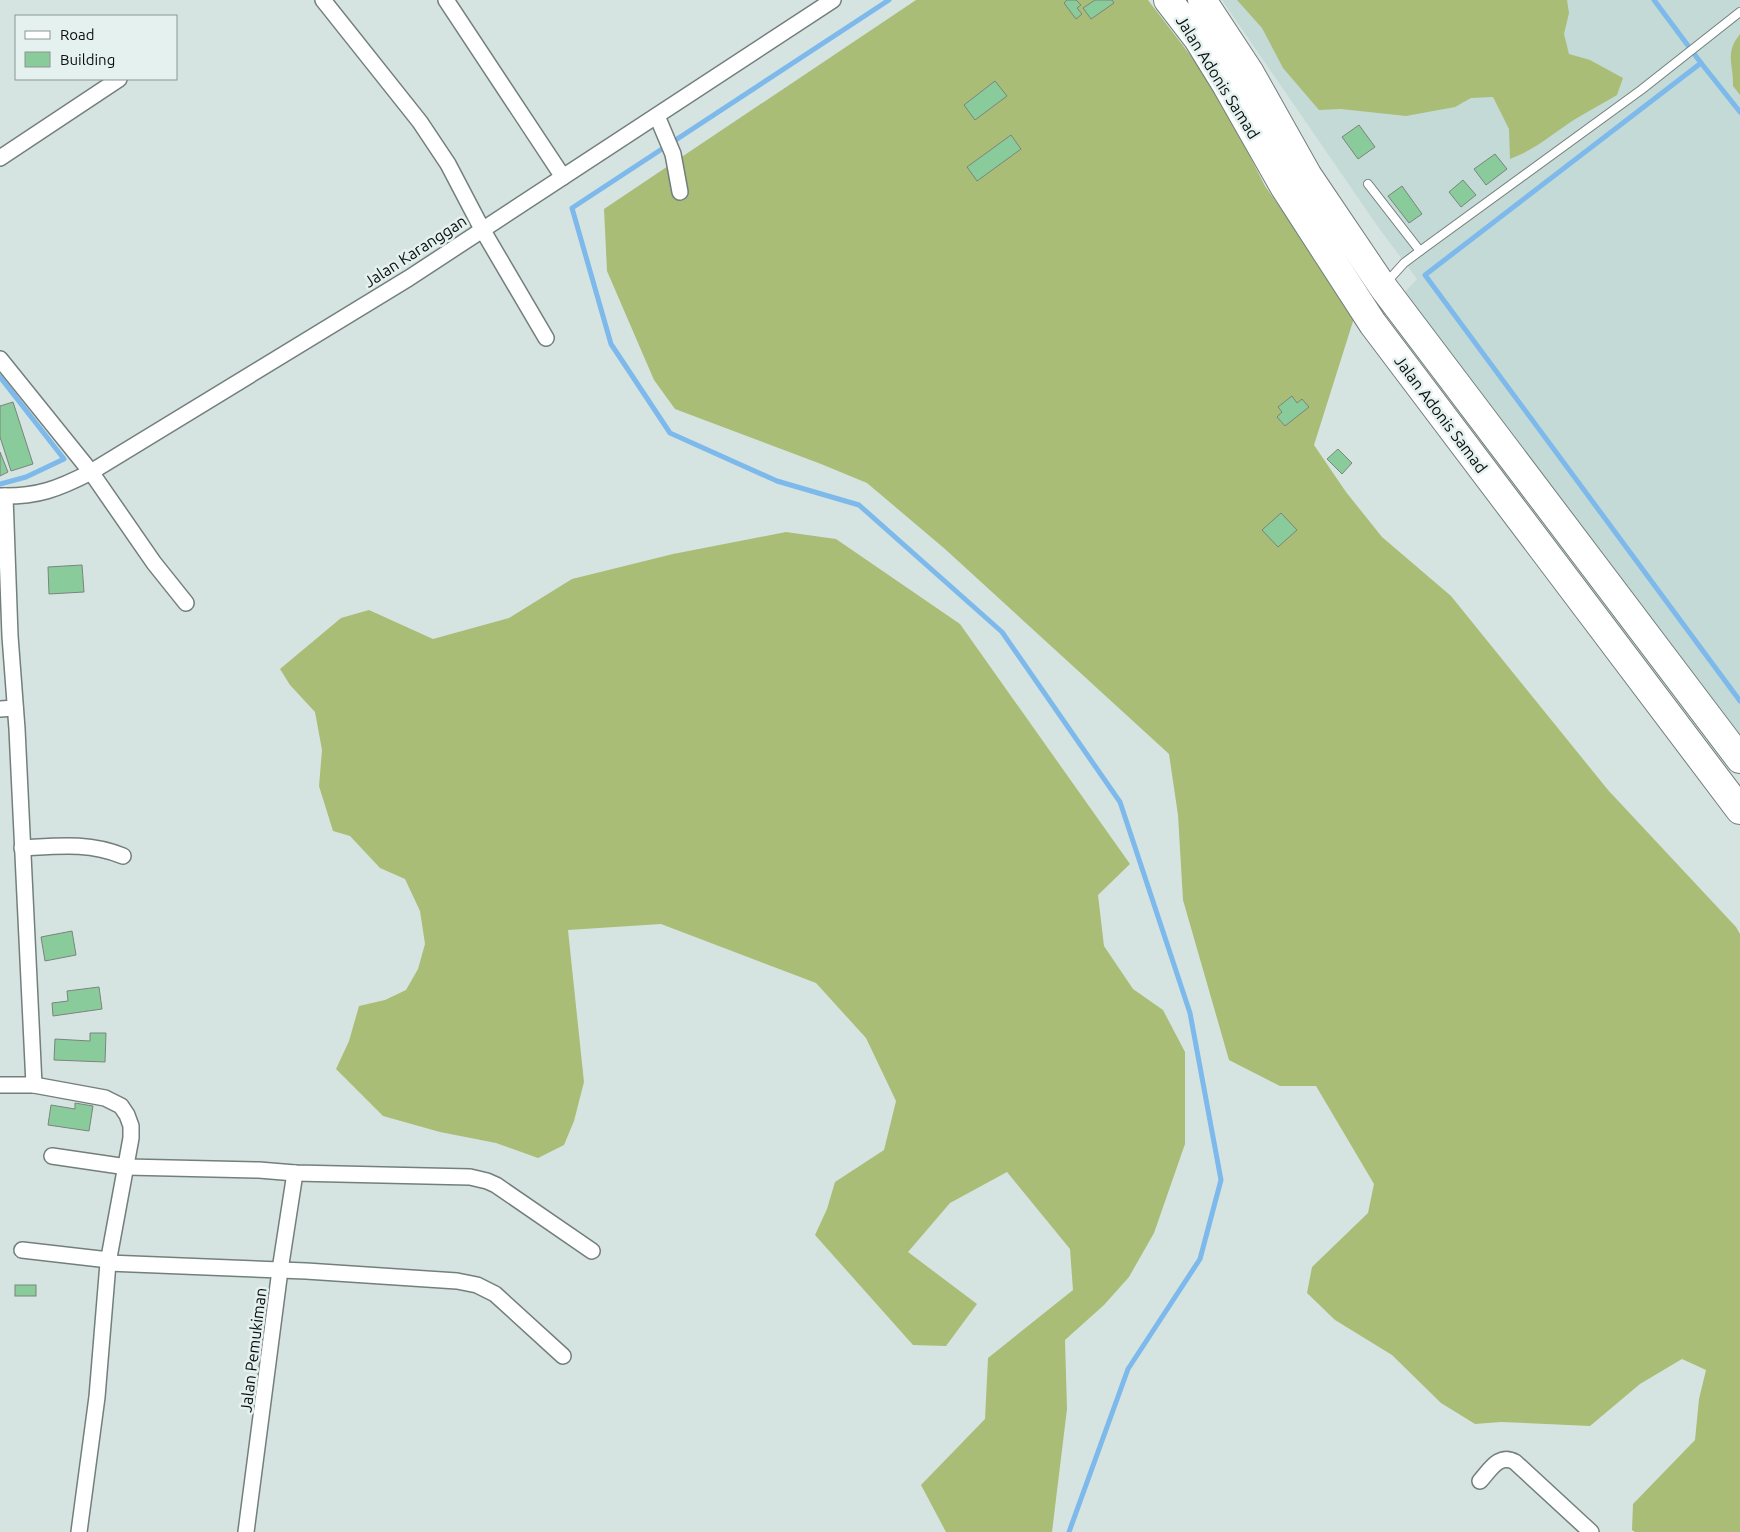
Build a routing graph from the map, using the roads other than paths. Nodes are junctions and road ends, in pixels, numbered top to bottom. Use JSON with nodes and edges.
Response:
{"nodes":[{"id":1,"x":323,"y":0,"type":"edge"},
{"id":2,"x":446,"y":0,"type":"edge"},
{"id":3,"x":833,"y":0,"type":"edge"},
{"id":4,"x":1168,"y":0,"type":"edge"},
{"id":5,"x":1202,"y":0,"type":"edge"},
{"id":6,"x":1740,"y":12,"type":"edge"},
{"id":7,"x":117,"y":80,"type":"edge"},
{"id":8,"x":657,"y":116,"type":"junction"},
{"id":9,"x":1281,"y":153,"type":"junction"},
{"id":10,"x":0,"y":158,"type":"edge"},
{"id":11,"x":562,"y":177,"type":"junction"},
{"id":12,"x":1368,"y":184,"type":"dead end"},
{"id":13,"x":680,"y":192,"type":"dead end"},
{"id":14,"x":482,"y":230,"type":"junction"},
{"id":15,"x":1420,"y":250,"type":"junction"},
{"id":16,"x":1383,"y":287,"type":"junction"},
{"id":17,"x":546,"y":338,"type":"dead end"},
{"id":18,"x":0,"y":359,"type":"edge"},
{"id":19,"x":91,"y":472,"type":"junction"},
{"id":20,"x":2,"y":496,"type":"edge"},
{"id":21,"x":186,"y":603,"type":"dead end"},
{"id":22,"x":15,"y":708,"type":"junction"},
{"id":23,"x":0,"y":709,"type":"edge"},
{"id":24,"x":1740,"y":760,"type":"edge"},
{"id":25,"x":1740,"y":810,"type":"edge"},
{"id":26,"x":22,"y":848,"type":"junction"},
{"id":27,"x":123,"y":856,"type":"dead end"},
{"id":28,"x":0,"y":1085,"type":"edge"},
{"id":29,"x":34,"y":1085,"type":"junction"},
{"id":30,"x":52,"y":1156,"type":"dead end"},
{"id":31,"x":126,"y":1167,"type":"junction"},
{"id":32,"x":295,"y":1173,"type":"junction"},
{"id":33,"x":22,"y":1250,"type":"dead end"},
{"id":34,"x":592,"y":1250,"type":"dead end"},
{"id":35,"x":109,"y":1261,"type":"junction"},
{"id":36,"x":280,"y":1270,"type":"junction"},
{"id":37,"x":563,"y":1356,"type":"dead end"},
{"id":38,"x":1480,"y":1481,"type":"dead end"},
{"id":39,"x":79,"y":1532,"type":"edge"},
{"id":40,"x":246,"y":1532,"type":"edge"},
{"id":41,"x":1591,"y":1532,"type":"edge"}],
"edges":[{"from":1,"to":14,"type":"street"},
{"from":2,"to":11,"type":"street"},
{"from":3,"to":8,"type":"street","name":"Jalan Karanggan"},
{"from":4,"to":9,"type":"highway","name":"Jalan Adonis Samad"},
{"from":5,"to":9,"type":"highway","name":"Jalan Adonis Samad"},
{"from":6,"to":15,"type":"lane"},
{"from":7,"to":10,"type":"street"},
{"from":8,"to":11,"type":"street","name":"Jalan Karanggan"},
{"from":8,"to":13,"type":"street"},
{"from":9,"to":16,"type":"highway","name":"Jalan Adonis Samad"},
{"from":9,"to":25,"type":"highway","name":"Jalan Adonis Samad"},
{"from":11,"to":14,"type":"street","name":"Jalan Karanggan"},
{"from":12,"to":15,"type":"lane"},
{"from":14,"to":17,"type":"street"},
{"from":14,"to":19,"type":"street","name":"Jalan Karanggan"},
{"from":15,"to":16,"type":"lane"},
{"from":16,"to":24,"type":"highway","name":"Jalan Adonis Samad"},
{"from":18,"to":19,"type":"street"},
{"from":19,"to":20,"type":"street","name":"Jalan Karanggan"},
{"from":19,"to":21,"type":"street"},
{"from":20,"to":22,"type":"street"},
{"from":22,"to":23,"type":"street"},
{"from":22,"to":26,"type":"street"},
{"from":26,"to":27,"type":"street"},
{"from":26,"to":29,"type":"street"},
{"from":28,"to":29,"type":"street"},
{"from":29,"to":31,"type":"street"},
{"from":30,"to":31,"type":"street"},
{"from":31,"to":32,"type":"street"},
{"from":31,"to":35,"type":"street"},
{"from":32,"to":34,"type":"street"},
{"from":32,"to":36,"type":"street","name":"Jalan Pemukiman"},
{"from":33,"to":35,"type":"street"},
{"from":35,"to":36,"type":"street"},
{"from":35,"to":39,"type":"street"},
{"from":36,"to":37,"type":"street"},
{"from":36,"to":40,"type":"street","name":"Jalan Pemukiman"},
{"from":38,"to":41,"type":"street"}]}
